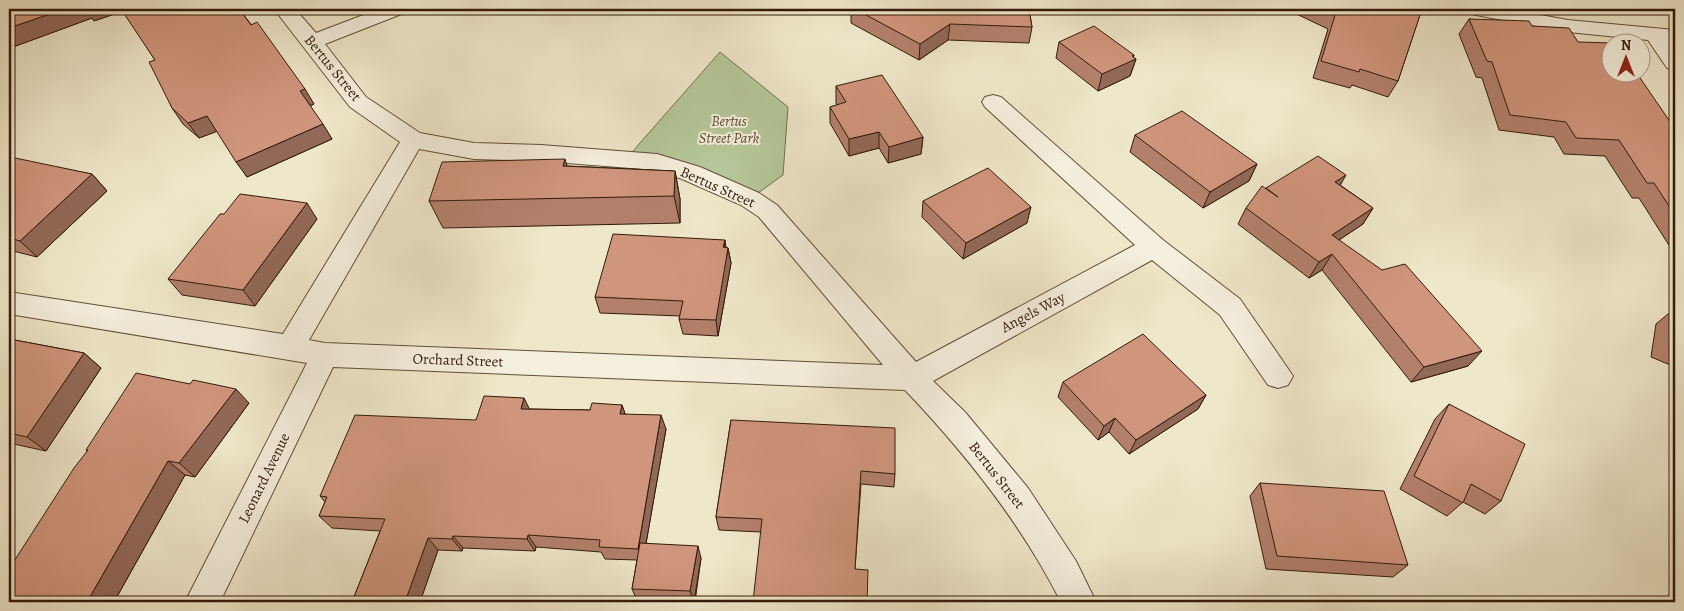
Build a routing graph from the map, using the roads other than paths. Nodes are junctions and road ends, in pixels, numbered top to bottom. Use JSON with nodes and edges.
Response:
{"nodes":[{"id":1,"x":284,"y":9,"type":"edge"},
{"id":2,"x":397,"y":9,"type":"edge"},
{"id":3,"x":1476,"y":9,"type":"edge"},
{"id":4,"x":1556,"y":9,"type":"edge"},
{"id":5,"x":1568,"y":26,"type":"junction"},
{"id":6,"x":1665,"y":35,"type":"edge"},
{"id":7,"x":312,"y":42,"type":"junction"},
{"id":8,"x":1675,"y":63,"type":"edge"},
{"id":9,"x":993,"y":102,"type":"dead end"},
{"id":10,"x":413,"y":140,"type":"junction"},
{"id":11,"x":1154,"y":247,"type":"junction"},
{"id":12,"x":9,"y":303,"type":"edge"},
{"id":13,"x":290,"y":347,"type":"junction"},
{"id":14,"x":325,"y":354,"type":"junction"},
{"id":15,"x":1278,"y":376,"type":"dead end"},
{"id":16,"x":912,"y":378,"type":"junction"},
{"id":17,"x":202,"y":602,"type":"edge"},
{"id":18,"x":1079,"y":602,"type":"edge"}],
"edges":[{"from":1,"to":7,"type":"street","name":"Bertus Street"},
{"from":2,"to":7,"type":"street"},
{"from":3,"to":5,"type":"street"},
{"from":4,"to":5,"type":"street"},
{"from":5,"to":6,"type":"street"},
{"from":6,"to":8,"type":"street"},
{"from":7,"to":10,"type":"street","name":"Bertus Street"},
{"from":9,"to":11,"type":"street"},
{"from":10,"to":13,"type":"street"},
{"from":10,"to":16,"type":"street","name":"Bertus Street"},
{"from":11,"to":15,"type":"street"},
{"from":11,"to":16,"type":"street","name":"Angels Way"},
{"from":12,"to":13,"type":"street","name":"Orchard Street"},
{"from":13,"to":14,"type":"street","name":"Orchard Street"},
{"from":14,"to":16,"type":"street","name":"Orchard Street"},
{"from":14,"to":17,"type":"street","name":"Leonard Avenue"},
{"from":16,"to":18,"type":"street","name":"Bertus Street"}]}
